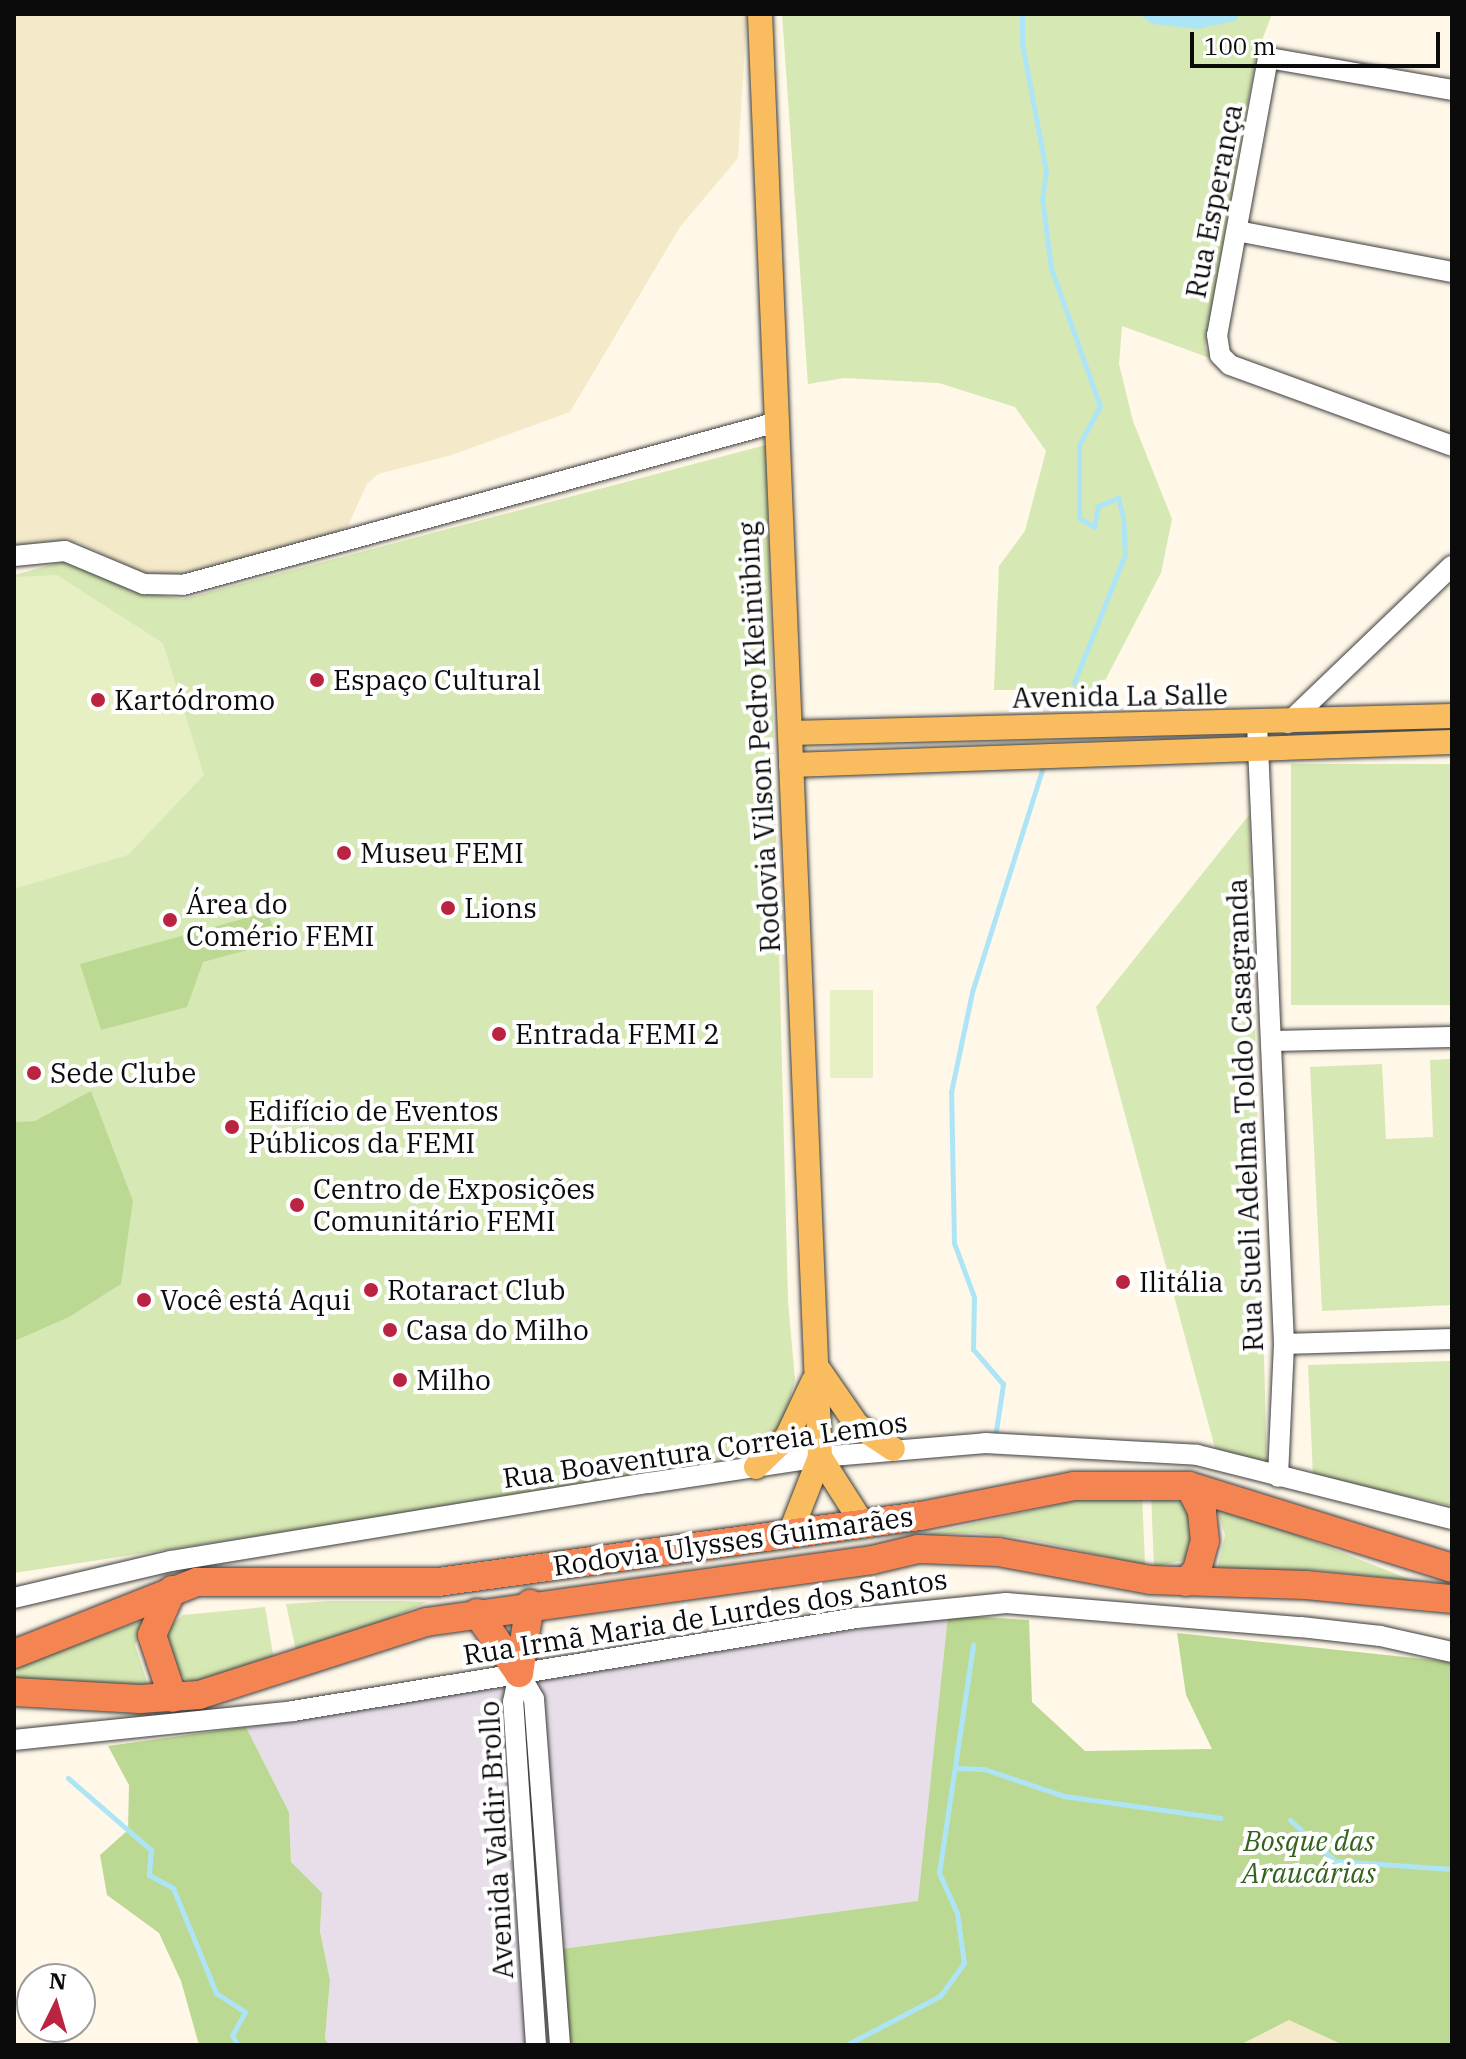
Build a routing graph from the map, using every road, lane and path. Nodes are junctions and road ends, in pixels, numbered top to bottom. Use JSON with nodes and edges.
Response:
{"nodes":[{"id":1,"x":760,"y":14,"type":"edge"},
{"id":2,"x":1452,"y":90,"type":"edge"},
{"id":3,"x":1237,"y":231,"type":"junction"},
{"id":4,"x":1452,"y":272,"type":"edge"},
{"id":5,"x":774,"y":423,"type":"junction"},
{"id":6,"x":1452,"y":446,"type":"edge"},
{"id":7,"x":14,"y":556,"type":"edge"},
{"id":8,"x":1452,"y":566,"type":"edge"},
{"id":9,"x":1452,"y":716,"type":"edge"},
{"id":10,"x":1257,"y":723,"type":"junction"},
{"id":11,"x":1288,"y":723,"type":"junction"},
{"id":12,"x":790,"y":733,"type":"junction"},
{"id":13,"x":1452,"y":742,"type":"edge"},
{"id":14,"x":1258,"y":752,"type":"junction"},
{"id":15,"x":791,"y":765,"type":"junction"},
{"id":16,"x":1452,"y":1037,"type":"edge"},
{"id":17,"x":1272,"y":1041,"type":"junction"},
{"id":18,"x":1452,"y":1339,"type":"edge"},
{"id":19,"x":1284,"y":1344,"type":"junction"},
{"id":20,"x":818,"y":1368,"type":"junction"},
{"id":21,"x":893,"y":1449,"type":"junction"},
{"id":22,"x":820,"y":1457,"type":"junction"},
{"id":23,"x":756,"y":1467,"type":"junction"},
{"id":24,"x":1278,"y":1477,"type":"junction"},
{"id":25,"x":1189,"y":1486,"type":"junction"},
{"id":26,"x":1452,"y":1519,"type":"edge"},
{"id":27,"x":862,"y":1523,"type":"junction"},
{"id":28,"x":791,"y":1531,"type":"junction"},
{"id":29,"x":1452,"y":1568,"type":"edge"},
{"id":30,"x":1186,"y":1582,"type":"junction"},
{"id":31,"x":172,"y":1590,"type":"junction"},
{"id":32,"x":14,"y":1598,"type":"edge"},
{"id":33,"x":1452,"y":1599,"type":"edge"},
{"id":34,"x":530,"y":1604,"type":"junction"},
{"id":35,"x":477,"y":1613,"type":"junction"},
{"id":36,"x":1452,"y":1652,"type":"edge"},
{"id":37,"x":14,"y":1654,"type":"edge"},
{"id":38,"x":519,"y":1673,"type":"junction"},
{"id":39,"x":14,"y":1692,"type":"edge"},
{"id":40,"x":173,"y":1698,"type":"junction"},
{"id":41,"x":14,"y":1740,"type":"edge"},
{"id":42,"x":536,"y":2045,"type":"edge"},
{"id":43,"x":560,"y":2045,"type":"edge"}],
"edges":[{"from":1,"to":5,"type":"main road","name":"Rodovia Vilson Pedro Kleinübing"},
{"from":2,"to":3,"type":"street","name":"Rua Esperança"},
{"from":3,"to":4,"type":"street"},
{"from":3,"to":6,"type":"street","name":"Rua Esperança"},
{"from":5,"to":7,"type":"street"},
{"from":5,"to":12,"type":"main road","name":"Rodovia Vilson Pedro Kleinübing"},
{"from":8,"to":11,"type":"street"},
{"from":9,"to":11,"type":"main road","name":"Avenida La Salle"},
{"from":10,"to":11,"type":"main road","name":"Avenida La Salle"},
{"from":10,"to":12,"type":"main road","name":"Avenida La Salle"},
{"from":10,"to":14,"type":"street","name":"Rua Sueli Adelma Toldo Casagranda"},
{"from":12,"to":15,"type":"main road","name":"Rodovia Vilson Pedro Kleinübing"},
{"from":13,"to":14,"type":"main road","name":"Avenida La Salle"},
{"from":14,"to":15,"type":"main road","name":"Avenida La Salle"},
{"from":14,"to":17,"type":"street","name":"Rua Sueli Adelma Toldo Casagranda"},
{"from":15,"to":20,"type":"main road","name":"Rodovia Vilson Pedro Kleinübing"},
{"from":16,"to":17,"type":"street"},
{"from":17,"to":19,"type":"street","name":"Rua Sueli Adelma Toldo Casagranda"},
{"from":18,"to":19,"type":"street"},
{"from":19,"to":24,"type":"street","name":"Rua Sueli Adelma Toldo Casagranda"},
{"from":20,"to":21,"type":"main road"},
{"from":20,"to":22,"type":"main road","name":"Rodovia Vilson Pedro Kleinübing"},
{"from":20,"to":23,"type":"main road"},
{"from":21,"to":22,"type":"street","name":"Rua Boaventura Correia Lemos"},
{"from":21,"to":24,"type":"street","name":"Rua Boaventura Correia Lemos"},
{"from":22,"to":23,"type":"street","name":"Rua Boaventura Correia Lemos"},
{"from":22,"to":27,"type":"main road"},
{"from":22,"to":28,"type":"main road","name":"Rodovia Vilson Pedro Kleinübing"},
{"from":23,"to":32,"type":"street","name":"Rua Boaventura Correia Lemos"},
{"from":24,"to":26,"type":"street","name":"Rua Boaventura Correia Lemos"},
{"from":25,"to":27,"type":"highway","name":"Rodovia Ulysses Guimarães"},
{"from":25,"to":29,"type":"highway","name":"Rodovia Ulysses Guimarães"},
{"from":25,"to":30,"type":"highway"},
{"from":27,"to":28,"type":"highway","name":"Rodovia Ulysses Guimarães"},
{"from":28,"to":31,"type":"highway","name":"Rodovia Ulysses Guimarães"},
{"from":30,"to":33,"type":"highway","name":"Rodovia Ulysses Guimarães"},
{"from":30,"to":34,"type":"highway","name":"Rodovia Ulysses Guimarães"},
{"from":31,"to":37,"type":"highway","name":"Rodovia Ulysses Guimarães"},
{"from":31,"to":40,"type":"highway"},
{"from":34,"to":35,"type":"highway","name":"Rodovia Ulysses Guimarães"},
{"from":34,"to":38,"type":"highway"},
{"from":35,"to":38,"type":"highway"},
{"from":35,"to":40,"type":"highway","name":"Rodovia Ulysses Guimarães"},
{"from":36,"to":38,"type":"street","name":"Rua Irmã Maria de Lurdes dos Santos"},
{"from":38,"to":41,"type":"street","name":"Rua Irmã Maria de Lurdes dos Santos"},
{"from":38,"to":42,"type":"street","name":"Avenida Valdir Brollo"},
{"from":38,"to":43,"type":"street","name":"Avenida Valdir Brollo"},
{"from":39,"to":40,"type":"highway","name":"Rodovia Ulysses Guimarães"}]}
